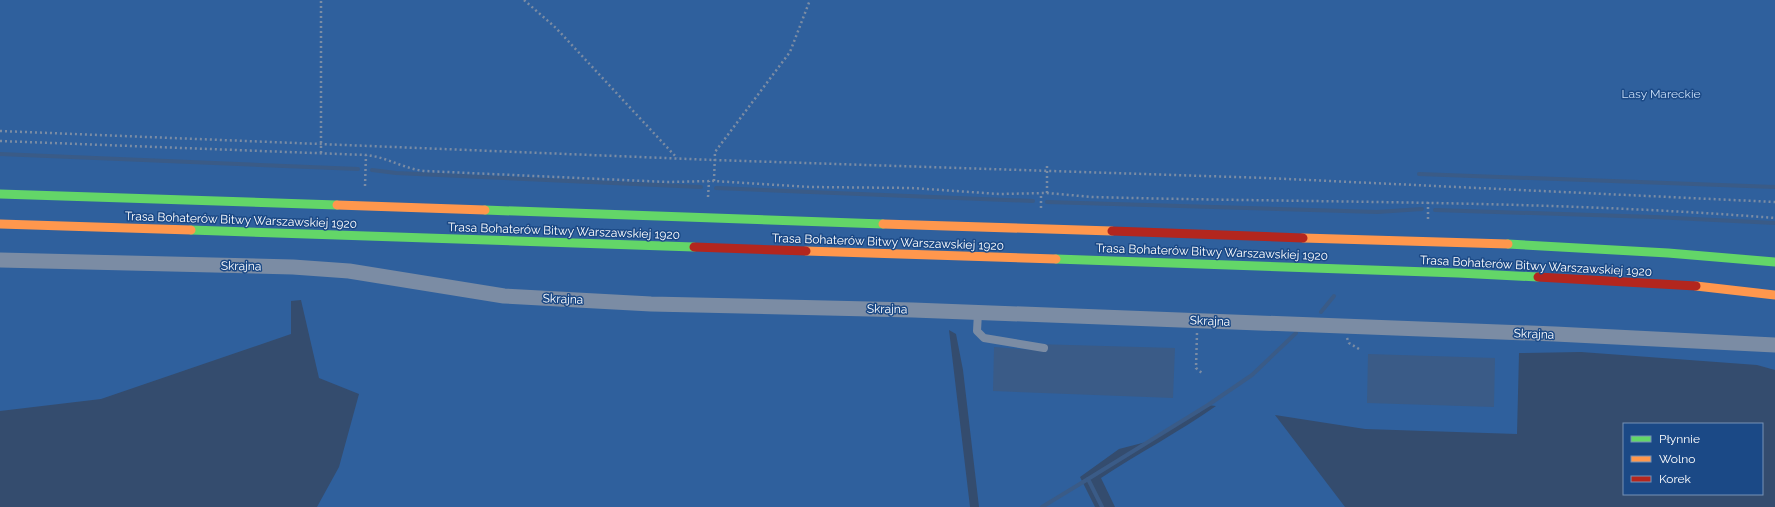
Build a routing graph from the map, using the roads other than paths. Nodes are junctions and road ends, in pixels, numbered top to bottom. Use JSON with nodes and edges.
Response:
{"nodes":[{"id":1,"x":0,"y":194,"type":"edge"},
{"id":2,"x":0,"y":224,"type":"edge"},
{"id":3,"x":0,"y":260,"type":"edge"},
{"id":4,"x":1775,"y":262,"type":"edge"},
{"id":5,"x":1775,"y":295,"type":"edge"},
{"id":6,"x":978,"y":313,"type":"junction"},
{"id":7,"x":1775,"y":345,"type":"edge"},
{"id":8,"x":1044,"y":348,"type":"dead end"}],
"edges":[{"from":1,"to":4,"type":"highway","name":"Trasa Bohaterów Bitwy Warszawskiej 1920"},
{"from":2,"to":5,"type":"highway","name":"Trasa Bohaterów Bitwy Warszawskiej 1920"},
{"from":3,"to":6,"type":"street","name":"Skrajna"},
{"from":6,"to":7,"type":"street","name":"Skrajna"},
{"from":6,"to":8,"type":"lane"}]}
